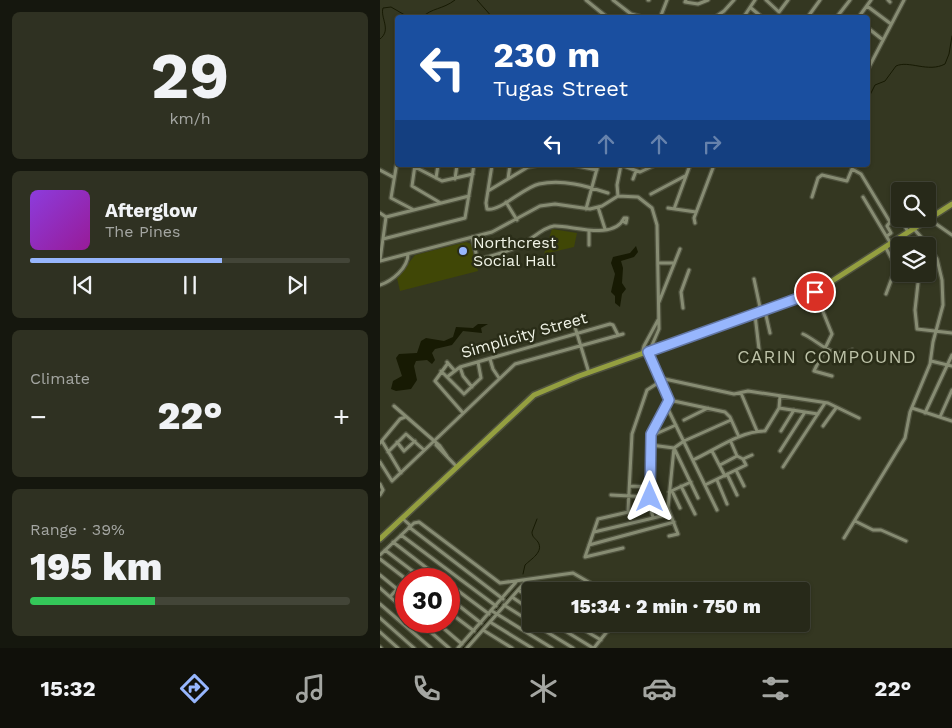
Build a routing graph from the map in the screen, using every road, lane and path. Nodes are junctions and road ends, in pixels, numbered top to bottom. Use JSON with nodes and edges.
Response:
{"nodes":[{"id":1,"x":586,"y":0,"type":"edge"},
{"id":2,"x":613,"y":0,"type":"edge"},
{"id":3,"x":667,"y":0,"type":"edge"},
{"id":4,"x":686,"y":0,"type":"edge"},
{"id":5,"x":708,"y":0,"type":"edge"},
{"id":6,"x":734,"y":0,"type":"edge"},
{"id":7,"x":754,"y":0,"type":"edge"},
{"id":8,"x":766,"y":0,"type":"edge"},
{"id":9,"x":788,"y":0,"type":"edge"},
{"id":10,"x":820,"y":0,"type":"edge"},
{"id":11,"x":850,"y":0,"type":"edge"},
{"id":12,"x":871,"y":0,"type":"edge"},
{"id":13,"x":904,"y":0,"type":"edge"},
{"id":14,"x":867,"y":6,"type":"junction"},
{"id":15,"x":751,"y":8,"type":"junction"},
{"id":16,"x":604,"y":15,"type":"edge"},
{"id":17,"x":634,"y":15,"type":"edge"},
{"id":18,"x":661,"y":15,"type":"edge"},
{"id":19,"x":718,"y":15,"type":"edge"},
{"id":20,"x":745,"y":15,"type":"edge"},
{"id":21,"x":759,"y":15,"type":"edge"},
{"id":22,"x":808,"y":15,"type":"edge"},
{"id":23,"x":838,"y":15,"type":"edge"},
{"id":24,"x":860,"y":15,"type":"edge"},
{"id":25,"x":891,"y":24,"type":"junction"},
{"id":26,"x":870,"y":30,"type":"edge"},
{"id":27,"x":883,"y":40,"type":"junction"},
{"id":28,"x":870,"y":65,"type":"edge"},
{"id":29,"x":395,"y":167,"type":"edge"},
{"id":30,"x":415,"y":167,"type":"edge"},
{"id":31,"x":417,"y":167,"type":"edge"},
{"id":32,"x":438,"y":167,"type":"edge"},
{"id":33,"x":457,"y":167,"type":"edge"},
{"id":34,"x":474,"y":167,"type":"edge"},
{"id":35,"x":492,"y":167,"type":"edge"},
{"id":36,"x":510,"y":167,"type":"edge"},
{"id":37,"x":526,"y":167,"type":"edge"},
{"id":38,"x":583,"y":167,"type":"edge"},
{"id":39,"x":598,"y":167,"type":"edge"},
{"id":40,"x":621,"y":167,"type":"edge"},
{"id":41,"x":625,"y":167,"type":"edge"},
{"id":42,"x":651,"y":167,"type":"edge"},
{"id":43,"x":689,"y":167,"type":"edge"},
{"id":44,"x":713,"y":167,"type":"edge"},
{"id":45,"x":380,"y":170,"type":"edge"},
{"id":46,"x":597,"y":170,"type":"junction"},
{"id":47,"x":636,"y":172,"type":"junction"},
{"id":48,"x":473,"y":174,"type":"junction"},
{"id":49,"x":686,"y":176,"type":"junction"},
{"id":50,"x":393,"y":177,"type":"junction"},
{"id":51,"x":436,"y":178,"type":"junction"},
{"id":52,"x":455,"y":179,"type":"junction"},
{"id":53,"x":508,"y":179,"type":"junction"},
{"id":54,"x":632,"y":179,"type":"dead end"},
{"id":55,"x":592,"y":188,"type":"junction"},
{"id":56,"x":488,"y":191,"type":"junction"},
{"id":57,"x":608,"y":193,"type":"dead end"},
{"id":58,"x":651,"y":194,"type":"dead end"},
{"id":59,"x":469,"y":196,"type":"junction"},
{"id":60,"x":618,"y":196,"type":"junction"},
{"id":61,"x":812,"y":197,"type":"dead end"},
{"id":62,"x":863,"y":197,"type":"dead end"},
{"id":63,"x":506,"y":202,"type":"junction"},
{"id":64,"x":440,"y":203,"type":"junction"},
{"id":65,"x":952,"y":204,"type":"edge"},
{"id":66,"x":598,"y":207,"type":"junction"},
{"id":67,"x":668,"y":208,"type":"dead end"},
{"id":68,"x":413,"y":209,"type":"junction"},
{"id":69,"x":586,"y":209,"type":"junction"},
{"id":70,"x":674,"y":209,"type":"junction"},
{"id":71,"x":696,"y":212,"type":"junction"},
{"id":72,"x":380,"y":213,"type":"edge"},
{"id":73,"x":936,"y":214,"type":"edge"},
{"id":74,"x":386,"y":217,"type":"junction"},
{"id":75,"x":517,"y":220,"type":"junction"},
{"id":76,"x":622,"y":221,"type":"dead end"},
{"id":77,"x":695,"y":223,"type":"dead end"},
{"id":78,"x":936,"y":224,"type":"edge"},
{"id":79,"x":905,"y":227,"type":"edge"},
{"id":80,"x":917,"y":227,"type":"edge"},
{"id":81,"x":605,"y":229,"type":"junction"},
{"id":82,"x":914,"y":229,"type":"junction"},
{"id":83,"x":589,"y":231,"type":"junction"},
{"id":84,"x":908,"y":232,"type":"junction"},
{"id":85,"x":952,"y":235,"type":"edge"},
{"id":86,"x":887,"y":236,"type":"junction"},
{"id":87,"x":472,"y":237,"type":"junction"},
{"id":88,"x":901,"y":237,"type":"edge"},
{"id":89,"x":383,"y":239,"type":"junction"},
{"id":90,"x":891,"y":244,"type":"edge"},
{"id":91,"x":589,"y":245,"type":"dead end"},
{"id":92,"x":888,"y":246,"type":"junction"},
{"id":93,"x":680,"y":249,"type":"dead end"},
{"id":94,"x":408,"y":254,"type":"junction"},
{"id":95,"x":380,"y":261,"type":"edge"},
{"id":96,"x":658,"y":263,"type":"junction"},
{"id":97,"x":674,"y":264,"type":"junction"},
{"id":98,"x":689,"y":270,"type":"dead end"},
{"id":99,"x":754,"y":279,"type":"dead end"},
{"id":100,"x":918,"y":282,"type":"edge"},
{"id":101,"x":380,"y":285,"type":"edge"},
{"id":102,"x":815,"y":292,"type":"junction"},
{"id":103,"x":886,"y":294,"type":"dead end"},
{"id":104,"x":658,"y":304,"type":"junction"},
{"id":105,"x":683,"y":308,"type":"dead end"},
{"id":106,"x":760,"y":313,"type":"junction"},
{"id":107,"x":658,"y":319,"type":"junction"},
{"id":108,"x":575,"y":327,"type":"dead end"},
{"id":109,"x":936,"y":329,"type":"junction"},
{"id":110,"x":577,"y":333,"type":"junction"},
{"id":111,"x":770,"y":333,"type":"dead end"},
{"id":112,"x":952,"y":333,"type":"edge"},
{"id":113,"x":622,"y":334,"type":"dead end"},
{"id":114,"x":803,"y":334,"type":"dead end"},
{"id":115,"x":618,"y":335,"type":"junction"},
{"id":116,"x":649,"y":338,"type":"junction"},
{"id":117,"x":653,"y":342,"type":"junction"},
{"id":118,"x":581,"y":348,"type":"junction"},
{"id":119,"x":825,"y":348,"type":"junction"},
{"id":120,"x":759,"y":349,"type":"dead end"},
{"id":121,"x":852,"y":350,"type":"dead end"},
{"id":122,"x":648,"y":352,"type":"junction"},
{"id":123,"x":642,"y":354,"type":"junction"},
{"id":124,"x":952,"y":355,"type":"edge"},
{"id":125,"x":490,"y":358,"type":"junction"},
{"id":126,"x":931,"y":361,"type":"junction"},
{"id":127,"x":478,"y":362,"type":"junction"},
{"id":128,"x":947,"y":365,"type":"junction"},
{"id":129,"x":952,"y":366,"type":"edge"},
{"id":130,"x":460,"y":367,"type":"junction"},
{"id":131,"x":454,"y":370,"type":"junction"},
{"id":132,"x":442,"y":371,"type":"junction"},
{"id":133,"x":590,"y":372,"type":"junction"},
{"id":134,"x":832,"y":376,"type":"dead end"},
{"id":135,"x":447,"y":377,"type":"junction"},
{"id":136,"x":499,"y":378,"type":"junction"},
{"id":137,"x":660,"y":380,"type":"junction"},
{"id":138,"x":472,"y":387,"type":"junction"},
{"id":139,"x":952,"y":390,"type":"edge"},
{"id":140,"x":741,"y":393,"type":"junction"},
{"id":141,"x":780,"y":396,"type":"junction"},
{"id":142,"x":669,"y":400,"type":"junction"},
{"id":143,"x":825,"y":403,"type":"junction"},
{"id":144,"x":666,"y":404,"type":"junction"},
{"id":145,"x":394,"y":406,"type":"dead end"},
{"id":146,"x":708,"y":408,"type":"junction"},
{"id":147,"x":779,"y":408,"type":"junction"},
{"id":148,"x":836,"y":408,"type":"junction"},
{"id":149,"x":912,"y":408,"type":"junction"},
{"id":150,"x":794,"y":410,"type":"junction"},
{"id":151,"x":805,"y":412,"type":"junction"},
{"id":152,"x":463,"y":413,"type":"junction"},
{"id":153,"x":925,"y":413,"type":"junction"},
{"id":154,"x":818,"y":414,"type":"junction"},
{"id":155,"x":940,"y":417,"type":"junction"},
{"id":156,"x":405,"y":418,"type":"junction"},
{"id":157,"x":859,"y":418,"type":"dead end"},
{"id":158,"x":684,"y":420,"type":"dead end"},
{"id":159,"x":731,"y":420,"type":"junction"},
{"id":160,"x":952,"y":420,"type":"edge"},
{"id":161,"x":676,"y":425,"type":"junction"},
{"id":162,"x":824,"y":426,"type":"dead end"},
{"id":163,"x":757,"y":430,"type":"junction"},
{"id":164,"x":781,"y":431,"type":"dead end"},
{"id":165,"x":651,"y":436,"type":"junction"},
{"id":166,"x":739,"y":437,"type":"junction"},
{"id":167,"x":414,"y":441,"type":"junction"},
{"id":168,"x":684,"y":441,"type":"junction"},
{"id":169,"x":381,"y":442,"type":"edge"},
{"id":170,"x":397,"y":442,"type":"junction"},
{"id":171,"x":731,"y":442,"type":"junction"},
{"id":172,"x":435,"y":443,"type":"junction"},
{"id":173,"x":651,"y":445,"type":"junction"},
{"id":174,"x":674,"y":448,"type":"junction"},
{"id":175,"x":424,"y":450,"type":"junction"},
{"id":176,"x":712,"y":451,"type":"junction"},
{"id":177,"x":780,"y":451,"type":"dead end"},
{"id":178,"x":388,"y":452,"type":"junction"},
{"id":179,"x":752,"y":455,"type":"dead end"},
{"id":180,"x":737,"y":456,"type":"junction"},
{"id":181,"x":693,"y":460,"type":"junction"},
{"id":182,"x":743,"y":460,"type":"junction"},
{"id":183,"x":380,"y":462,"type":"edge"},
{"id":184,"x":720,"y":465,"type":"junction"},
{"id":185,"x":456,"y":466,"type":"junction"},
{"id":186,"x":783,"y":467,"type":"dead end"},
{"id":187,"x":736,"y":470,"type":"junction"},
{"id":188,"x":401,"y":473,"type":"junction"},
{"id":189,"x":726,"y":475,"type":"junction"},
{"id":190,"x":716,"y":480,"type":"junction"},
{"id":191,"x":691,"y":482,"type":"junction"},
{"id":192,"x":380,"y":484,"type":"edge"},
{"id":193,"x":705,"y":485,"type":"junction"},
{"id":194,"x":630,"y":486,"type":"junction"},
{"id":195,"x":681,"y":486,"type":"junction"},
{"id":196,"x":744,"y":486,"type":"dead end"},
{"id":197,"x":650,"y":487,"type":"junction"},
{"id":198,"x":670,"y":492,"type":"junction"},
{"id":199,"x":380,"y":494,"type":"edge"},
{"id":200,"x":611,"y":495,"type":"dead end"},
{"id":201,"x":737,"y":495,"type":"dead end"},
{"id":202,"x":629,"y":496,"type":"junction"},
{"id":203,"x":650,"y":497,"type":"junction"},
{"id":204,"x":698,"y":498,"type":"dead end"},
{"id":205,"x":727,"y":504,"type":"dead end"},
{"id":206,"x":650,"y":507,"type":"junction"},
{"id":207,"x":680,"y":508,"type":"dead end"},
{"id":208,"x":717,"y":510,"type":"dead end"},
{"id":209,"x":628,"y":512,"type":"junction"},
{"id":210,"x":670,"y":514,"type":"junction"},
{"id":211,"x":694,"y":514,"type":"dead end"},
{"id":212,"x":402,"y":517,"type":"junction"},
{"id":213,"x":654,"y":517,"type":"junction"},
{"id":214,"x":855,"y":521,"type":"junction"},
{"id":215,"x":674,"y":522,"type":"junction"},
{"id":216,"x":410,"y":527,"type":"junction"},
{"id":217,"x":593,"y":532,"type":"junction"},
{"id":218,"x":402,"y":535,"type":"junction"},
{"id":219,"x":669,"y":536,"type":"dead end"},
{"id":220,"x":844,"y":538,"type":"dead end"},
{"id":221,"x":380,"y":539,"type":"edge"},
{"id":222,"x":906,"y":541,"type":"dead end"},
{"id":223,"x":394,"y":542,"type":"junction"},
{"id":224,"x":589,"y":545,"type":"junction"},
{"id":225,"x":623,"y":548,"type":"dead end"},
{"id":226,"x":385,"y":550,"type":"junction"},
{"id":227,"x":380,"y":555,"type":"edge"},
{"id":228,"x":380,"y":560,"type":"edge"},
{"id":229,"x":409,"y":568,"type":"edge"},
{"id":230,"x":427,"y":568,"type":"edge"},
{"id":231,"x":395,"y":571,"type":"edge"},
{"id":232,"x":380,"y":575,"type":"edge"},
{"id":233,"x":526,"y":581,"type":"junction"},
{"id":234,"x":516,"y":582,"type":"junction"},
{"id":235,"x":588,"y":582,"type":"edge"},
{"id":236,"x":395,"y":587,"type":"edge"},
{"id":237,"x":380,"y":588,"type":"edge"},
{"id":238,"x":518,"y":590,"type":"junction"},
{"id":239,"x":395,"y":591,"type":"edge"},
{"id":240,"x":460,"y":592,"type":"edge"},
{"id":241,"x":522,"y":592,"type":"edge"},
{"id":242,"x":390,"y":597,"type":"junction"},
{"id":243,"x":512,"y":597,"type":"junction"},
{"id":244,"x":503,"y":598,"type":"junction"},
{"id":245,"x":395,"y":601,"type":"edge"},
{"id":246,"x":380,"y":604,"type":"edge"},
{"id":247,"x":522,"y":604,"type":"edge"},
{"id":248,"x":496,"y":606,"type":"junction"},
{"id":249,"x":504,"y":606,"type":"junction"},
{"id":250,"x":460,"y":607,"type":"edge"},
{"id":251,"x":492,"y":611,"type":"junction"},
{"id":252,"x":488,"y":614,"type":"junction"},
{"id":253,"x":497,"y":614,"type":"junction"},
{"id":254,"x":522,"y":617,"type":"edge"},
{"id":255,"x":380,"y":618,"type":"edge"},
{"id":256,"x":460,"y":620,"type":"edge"},
{"id":257,"x":490,"y":622,"type":"junction"},
{"id":258,"x":481,"y":623,"type":"junction"},
{"id":259,"x":483,"y":630,"type":"junction"},
{"id":260,"x":474,"y":631,"type":"junction"},
{"id":261,"x":380,"y":632,"type":"edge"},
{"id":262,"x":547,"y":632,"type":"edge"},
{"id":263,"x":567,"y":632,"type":"edge"},
{"id":264,"x":588,"y":632,"type":"edge"},
{"id":265,"x":607,"y":632,"type":"edge"},
{"id":266,"x":432,"y":633,"type":"edge"},
{"id":267,"x":449,"y":633,"type":"edge"},
{"id":268,"x":601,"y":640,"type":"junction"},
{"id":269,"x":462,"y":644,"type":"junction"},
{"id":270,"x":398,"y":648,"type":"edge"},
{"id":271,"x":414,"y":648,"type":"edge"},
{"id":272,"x":431,"y":648,"type":"edge"},
{"id":273,"x":449,"y":648,"type":"edge"},
{"id":274,"x":458,"y":648,"type":"edge"},
{"id":275,"x":467,"y":648,"type":"edge"},
{"id":276,"x":511,"y":648,"type":"edge"},
{"id":277,"x":532,"y":648,"type":"edge"},
{"id":278,"x":552,"y":648,"type":"edge"},
{"id":279,"x":573,"y":648,"type":"edge"},
{"id":280,"x":594,"y":648,"type":"edge"}],
"edges":[{"from":1,"to":16,"type":"street"},
{"from":2,"to":17,"type":"street"},
{"from":3,"to":18,"type":"street"},
{"from":4,"to":5,"type":"street"},
{"from":6,"to":19,"type":"street"},
{"from":7,"to":15,"type":"street"},
{"from":8,"to":9,"type":"street"},
{"from":10,"to":22,"type":"street"},
{"from":11,"to":23,"type":"street"},
{"from":12,"to":14,"type":"street"},
{"from":13,"to":25,"type":"street"},
{"from":14,"to":24,"type":"street"},
{"from":14,"to":25,"type":"street"},
{"from":15,"to":20,"type":"street"},
{"from":15,"to":21,"type":"street"},
{"from":25,"to":27,"type":"street"},
{"from":26,"to":27,"type":"street"},
{"from":27,"to":28,"type":"street"},
{"from":29,"to":50,"type":"street"},
{"from":30,"to":64,"type":"street"},
{"from":31,"to":51,"type":"street"},
{"from":32,"to":51,"type":"street"},
{"from":33,"to":52,"type":"street"},
{"from":34,"to":48,"type":"street"},
{"from":35,"to":56,"type":"street"},
{"from":36,"to":53,"type":"street"},
{"from":37,"to":53,"type":"street"},
{"from":38,"to":46,"type":"street"},
{"from":39,"to":46,"type":"street"},
{"from":40,"to":60,"type":"street"},
{"from":41,"to":47,"type":"street"},
{"from":42,"to":47,"type":"street"},
{"from":43,"to":49,"type":"street"},
{"from":44,"to":71,"type":"street"},
{"from":45,"to":50,"type":"street"},
{"from":46,"to":55,"type":"street"},
{"from":47,"to":54,"type":"street"},
{"from":48,"to":52,"type":"street"},
{"from":48,"to":59,"type":"street"},
{"from":49,"to":58,"type":"street"},
{"from":49,"to":70,"type":"street"},
{"from":50,"to":68,"type":"street"},
{"from":51,"to":52,"type":"street"},
{"from":53,"to":56,"type":"street"},
{"from":55,"to":57,"type":"street"},
{"from":55,"to":63,"type":"street"},
{"from":55,"to":69,"type":"street"},
{"from":56,"to":63,"type":"street"},
{"from":59,"to":64,"type":"street"},
{"from":59,"to":89,"type":"street"},
{"from":60,"to":66,"type":"street"},
{"from":60,"to":96,"type":"street"},
{"from":61,"to":86,"type":"street"},
{"from":62,"to":86,"type":"street"},
{"from":63,"to":75,"type":"street"},
{"from":64,"to":68,"type":"street"},
{"from":65,"to":73,"type":"main road"},
{"from":66,"to":69,"type":"street"},
{"from":66,"to":81,"type":"street"},
{"from":67,"to":70,"type":"street"},
{"from":68,"to":74,"type":"street"},
{"from":69,"to":75,"type":"street"},
{"from":70,"to":71,"type":"street"},
{"from":71,"to":77,"type":"street"},
{"from":72,"to":74,"type":"street"},
{"from":74,"to":89,"type":"street"},
{"from":75,"to":87,"type":"street"},
{"from":76,"to":81,"type":"street"},
{"from":78,"to":85,"type":"street"},
{"from":79,"to":84,"type":"street"},
{"from":80,"to":82,"type":"main road"},
{"from":81,"to":83,"type":"street"},
{"from":82,"to":84,"type":"main road"},
{"from":82,"to":109,"type":"street"},
{"from":83,"to":87,"type":"street"},
{"from":83,"to":91,"type":"street"},
{"from":84,"to":88,"type":"main road"},
{"from":86,"to":92,"type":"street"},
{"from":87,"to":94,"type":"street"},
{"from":89,"to":95,"type":"street"},
{"from":90,"to":92,"type":"main road"},
{"from":92,"to":102,"type":"main road"},
{"from":92,"to":103,"type":"street"},
{"from":93,"to":97,"type":"street"},
{"from":94,"to":95,"type":"street"},
{"from":94,"to":101,"type":"street"},
{"from":96,"to":97,"type":"street"},
{"from":96,"to":104,"type":"street"},
{"from":97,"to":104,"type":"street"},
{"from":98,"to":105,"type":"street"},
{"from":99,"to":106,"type":"street"},
{"from":100,"to":109,"type":"street"},
{"from":102,"to":106,"type":"main road"},
{"from":102,"to":119,"type":"street"},
{"from":104,"to":107,"type":"street"},
{"from":106,"to":111,"type":"street"},
{"from":106,"to":120,"type":"street"},
{"from":106,"to":122,"type":"main road"},
{"from":107,"to":116,"type":"street"},
{"from":107,"to":117,"type":"street"},
{"from":108,"to":110,"type":"street"},
{"from":109,"to":112,"type":"street"},
{"from":109,"to":126,"type":"street"},
{"from":110,"to":115,"type":"street","name":"Simplicity Street"},
{"from":110,"to":118,"type":"street"},
{"from":110,"to":125,"type":"street","name":"Simplicity Street"},
{"from":113,"to":115,"type":"street"},
{"from":114,"to":119,"type":"street"},
{"from":115,"to":118,"type":"street"},
{"from":116,"to":117,"type":"street"},
{"from":116,"to":123,"type":"street"},
{"from":117,"to":122,"type":"street"},
{"from":118,"to":133,"type":"street"},
{"from":118,"to":136,"type":"street"},
{"from":119,"to":121,"type":"street"},
{"from":119,"to":134,"type":"street"},
{"from":122,"to":123,"type":"main road"},
{"from":122,"to":137,"type":"street"},
{"from":123,"to":133,"type":"main road"},
{"from":124,"to":128,"type":"street"},
{"from":125,"to":127,"type":"street","name":"Simplicity Street"},
{"from":125,"to":136,"type":"street"},
{"from":126,"to":128,"type":"street"},
{"from":126,"to":149,"type":"street"},
{"from":127,"to":130,"type":"street","name":"Simplicity Street"},
{"from":127,"to":138,"type":"street"},
{"from":128,"to":129,"type":"street"},
{"from":128,"to":153,"type":"street"},
{"from":130,"to":131,"type":"street","name":"Simplicity Street"},
{"from":130,"to":138,"type":"street"},
{"from":131,"to":132,"type":"street"},
{"from":131,"to":135,"type":"street","name":"Simplicity Street"},
{"from":132,"to":135,"type":"street"},
{"from":132,"to":152,"type":"street"},
{"from":133,"to":185,"type":"main road"},
{"from":135,"to":138,"type":"street"},
{"from":136,"to":152,"type":"street"},
{"from":137,"to":140,"type":"street"},
{"from":137,"to":142,"type":"street"},
{"from":137,"to":194,"type":"street"},
{"from":139,"to":155,"type":"street"},
{"from":140,"to":141,"type":"street"},
{"from":140,"to":163,"type":"street"},
{"from":141,"to":143,"type":"street"},
{"from":141,"to":147,"type":"street"},
{"from":142,"to":144,"type":"street"},
{"from":142,"to":146,"type":"street"},
{"from":143,"to":148,"type":"street"},
{"from":143,"to":154,"type":"street"},
{"from":144,"to":161,"type":"street"},
{"from":144,"to":165,"type":"street"},
{"from":145,"to":156,"type":"street"},
{"from":146,"to":158,"type":"street"},
{"from":146,"to":159,"type":"street"},
{"from":147,"to":150,"type":"street"},
{"from":147,"to":163,"type":"street"},
{"from":148,"to":157,"type":"street"},
{"from":148,"to":162,"type":"street"},
{"from":149,"to":153,"type":"street"},
{"from":149,"to":214,"type":"street"},
{"from":150,"to":151,"type":"street"},
{"from":150,"to":164,"type":"street"},
{"from":151,"to":154,"type":"street"},
{"from":151,"to":177,"type":"street"},
{"from":152,"to":172,"type":"street"},
{"from":153,"to":155,"type":"street"},
{"from":154,"to":186,"type":"street"},
{"from":155,"to":160,"type":"street"},
{"from":156,"to":169,"type":"street"},
{"from":156,"to":172,"type":"street"},
{"from":159,"to":166,"type":"street"},
{"from":159,"to":168,"type":"street"},
{"from":161,"to":165,"type":"street"},
{"from":161,"to":168,"type":"street"},
{"from":163,"to":166,"type":"street"},
{"from":165,"to":173,"type":"street"},
{"from":166,"to":171,"type":"street"},
{"from":167,"to":170,"type":"street"},
{"from":167,"to":170,"type":"street"},
{"from":167,"to":175,"type":"street"},
{"from":168,"to":174,"type":"street"},
{"from":168,"to":181,"type":"street"},
{"from":169,"to":178,"type":"street"},
{"from":170,"to":178,"type":"street"},
{"from":171,"to":176,"type":"street"},
{"from":171,"to":180,"type":"street"},
{"from":172,"to":175,"type":"street"},
{"from":172,"to":185,"type":"street"},
{"from":173,"to":174,"type":"street"},
{"from":173,"to":197,"type":"street"},
{"from":174,"to":191,"type":"street"},
{"from":174,"to":198,"type":"street"},
{"from":175,"to":188,"type":"street"},
{"from":176,"to":181,"type":"street"},
{"from":176,"to":184,"type":"street"},
{"from":178,"to":188,"type":"street"},
{"from":179,"to":182,"type":"street"},
{"from":180,"to":182,"type":"street"},
{"from":180,"to":184,"type":"street"},
{"from":181,"to":193,"type":"street"},
{"from":182,"to":187,"type":"street"},
{"from":183,"to":188,"type":"street"},
{"from":184,"to":189,"type":"street"},
{"from":185,"to":212,"type":"main road"},
{"from":187,"to":189,"type":"street"},
{"from":187,"to":196,"type":"street"},
{"from":189,"to":190,"type":"street"},
{"from":189,"to":201,"type":"street"},
{"from":190,"to":193,"type":"street"},
{"from":190,"to":205,"type":"street"},
{"from":191,"to":195,"type":"street"},
{"from":191,"to":204,"type":"street"},
{"from":192,"to":199,"type":"street"},
{"from":193,"to":208,"type":"street"},
{"from":194,"to":197,"type":"street"},
{"from":194,"to":202,"type":"street"},
{"from":195,"to":198,"type":"street"},
{"from":195,"to":211,"type":"street"},
{"from":197,"to":203,"type":"street"},
{"from":198,"to":207,"type":"street"},
{"from":198,"to":210,"type":"street"},
{"from":200,"to":202,"type":"street"},
{"from":202,"to":203,"type":"street"},
{"from":202,"to":209,"type":"street"},
{"from":203,"to":206,"type":"street"},
{"from":206,"to":209,"type":"street"},
{"from":206,"to":213,"type":"street"},
{"from":209,"to":217,"type":"street"},
{"from":210,"to":213,"type":"street"},
{"from":210,"to":215,"type":"street"},
{"from":212,"to":216,"type":"street"},
{"from":212,"to":221,"type":"main road"},
{"from":213,"to":217,"type":"street"},
{"from":214,"to":220,"type":"street"},
{"from":214,"to":222,"type":"street"},
{"from":215,"to":219,"type":"street"},
{"from":215,"to":224,"type":"street"},
{"from":216,"to":218,"type":"street"},
{"from":216,"to":234,"type":"street"},
{"from":216,"to":244,"type":"street"},
{"from":217,"to":224,"type":"street"},
{"from":218,"to":223,"type":"street"},
{"from":218,"to":248,"type":"street"},
{"from":223,"to":226,"type":"street"},
{"from":223,"to":230,"type":"street"},
{"from":224,"to":225,"type":"street"},
{"from":226,"to":227,"type":"street"},
{"from":226,"to":229,"type":"street"},
{"from":228,"to":231,"type":"street"},
{"from":232,"to":236,"type":"street"},
{"from":233,"to":234,"type":"street"},
{"from":233,"to":235,"type":"street"},
{"from":233,"to":238,"type":"street"},
{"from":234,"to":244,"type":"street"},
{"from":237,"to":242,"type":"street"},
{"from":238,"to":241,"type":"street"},
{"from":238,"to":243,"type":"street"},
{"from":239,"to":242,"type":"street"},
{"from":240,"to":252,"type":"street"},
{"from":242,"to":245,"type":"street"},
{"from":243,"to":247,"type":"street"},
{"from":243,"to":249,"type":"street"},
{"from":244,"to":248,"type":"street"},
{"from":246,"to":272,"type":"street"},
{"from":248,"to":251,"type":"street"},
{"from":249,"to":253,"type":"street"},
{"from":249,"to":254,"type":"street"},
{"from":250,"to":258,"type":"street"},
{"from":251,"to":252,"type":"street"},
{"from":251,"to":253,"type":"street"},
{"from":252,"to":258,"type":"street"},
{"from":253,"to":257,"type":"street"},
{"from":253,"to":278,"type":"street"},
{"from":255,"to":271,"type":"street"},
{"from":256,"to":260,"type":"street"},
{"from":257,"to":259,"type":"street"},
{"from":257,"to":277,"type":"street"},
{"from":258,"to":260,"type":"street"},
{"from":259,"to":275,"type":"street"},
{"from":259,"to":276,"type":"street"},
{"from":260,"to":269,"type":"street"},
{"from":261,"to":270,"type":"street"},
{"from":262,"to":279,"type":"street"},
{"from":263,"to":280,"type":"street"},
{"from":264,"to":268,"type":"street"},
{"from":265,"to":268,"type":"street"},
{"from":266,"to":273,"type":"street"},
{"from":267,"to":269,"type":"street"},
{"from":268,"to":280,"type":"street"},
{"from":269,"to":274,"type":"street"}]}
